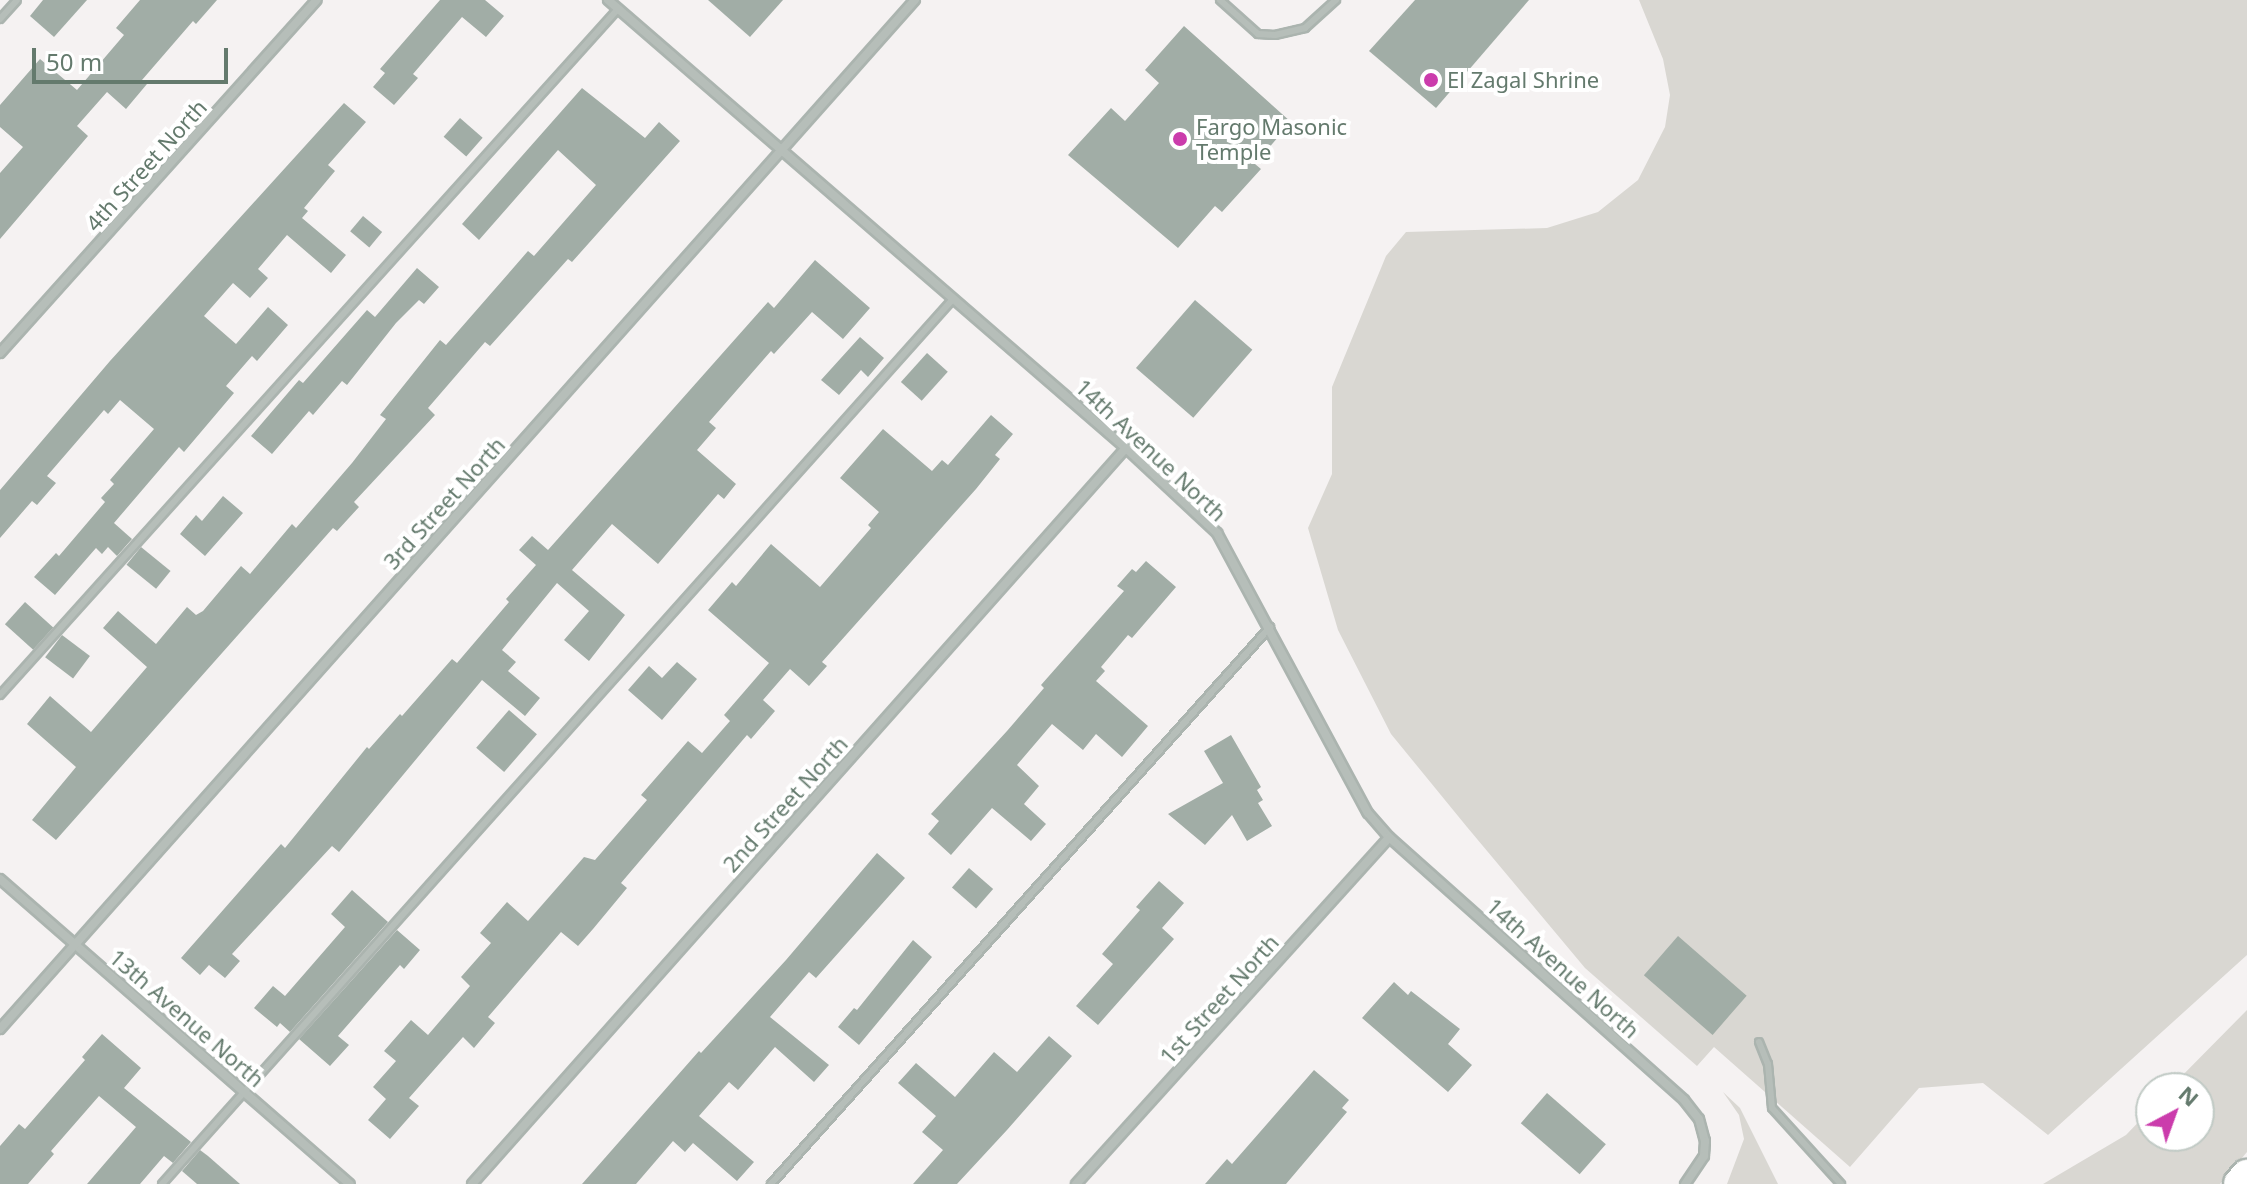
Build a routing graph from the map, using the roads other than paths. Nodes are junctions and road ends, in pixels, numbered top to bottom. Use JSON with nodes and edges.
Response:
{"nodes":[{"id":1,"x":17,"y":0,"type":"edge"},
{"id":2,"x":317,"y":0,"type":"edge"},
{"id":3,"x":608,"y":0,"type":"edge"},
{"id":4,"x":915,"y":0,"type":"edge"},
{"id":5,"x":1220,"y":0,"type":"edge"},
{"id":6,"x":1336,"y":0,"type":"edge"},
{"id":7,"x":618,"y":9,"type":"junction"},
{"id":8,"x":0,"y":19,"type":"edge"},
{"id":9,"x":781,"y":151,"type":"junction"},
{"id":10,"x":953,"y":299,"type":"junction"},
{"id":11,"x":0,"y":353,"type":"edge"},
{"id":12,"x":1126,"y":448,"type":"junction"},
{"id":13,"x":1270,"y":627,"type":"junction"},
{"id":14,"x":0,"y":695,"type":"edge"},
{"id":15,"x":1389,"y":837,"type":"junction"},
{"id":16,"x":0,"y":879,"type":"edge"},
{"id":17,"x":76,"y":945,"type":"junction"},
{"id":18,"x":0,"y":1029,"type":"edge"},
{"id":19,"x":1759,"y":1042,"type":"dead end"},
{"id":20,"x":245,"y":1093,"type":"junction"},
{"id":21,"x":2247,"y":1176,"type":"edge"},
{"id":22,"x":162,"y":1184,"type":"edge"},
{"id":23,"x":350,"y":1184,"type":"edge"},
{"id":24,"x":472,"y":1184,"type":"edge"},
{"id":25,"x":771,"y":1184,"type":"edge"},
{"id":26,"x":1076,"y":1184,"type":"edge"},
{"id":27,"x":1685,"y":1184,"type":"edge"},
{"id":28,"x":1841,"y":1184,"type":"edge"},
{"id":29,"x":2240,"y":1184,"type":"edge"}],
"edges":[{"from":1,"to":8,"type":"lane"},
{"from":2,"to":11,"type":"street","name":"4th Street North"},
{"from":3,"to":7,"type":"street","name":"14th Avenue North"},
{"from":4,"to":9,"type":"street","name":"3rd Street North"},
{"from":5,"to":6,"type":"lane"},
{"from":7,"to":9,"type":"street","name":"14th Avenue North"},
{"from":7,"to":14,"type":"lane"},
{"from":9,"to":10,"type":"street","name":"14th Avenue North"},
{"from":9,"to":17,"type":"street","name":"3rd Street North"},
{"from":10,"to":12,"type":"street","name":"14th Avenue North"},
{"from":10,"to":20,"type":"lane"},
{"from":12,"to":13,"type":"street","name":"14th Avenue North"},
{"from":12,"to":24,"type":"street","name":"2nd Street North"},
{"from":13,"to":15,"type":"street","name":"14th Avenue North"},
{"from":13,"to":25,"type":"lane"},
{"from":15,"to":26,"type":"street","name":"1st Street North"},
{"from":15,"to":27,"type":"street","name":"14th Avenue North"},
{"from":16,"to":17,"type":"street","name":"13th Avenue North"},
{"from":17,"to":18,"type":"street","name":"3rd Street North"},
{"from":17,"to":20,"type":"street","name":"13th Avenue North"},
{"from":19,"to":28,"type":"lane"},
{"from":20,"to":22,"type":"lane"},
{"from":20,"to":23,"type":"street","name":"13th Avenue North"},
{"from":21,"to":29,"type":"street"}]}
